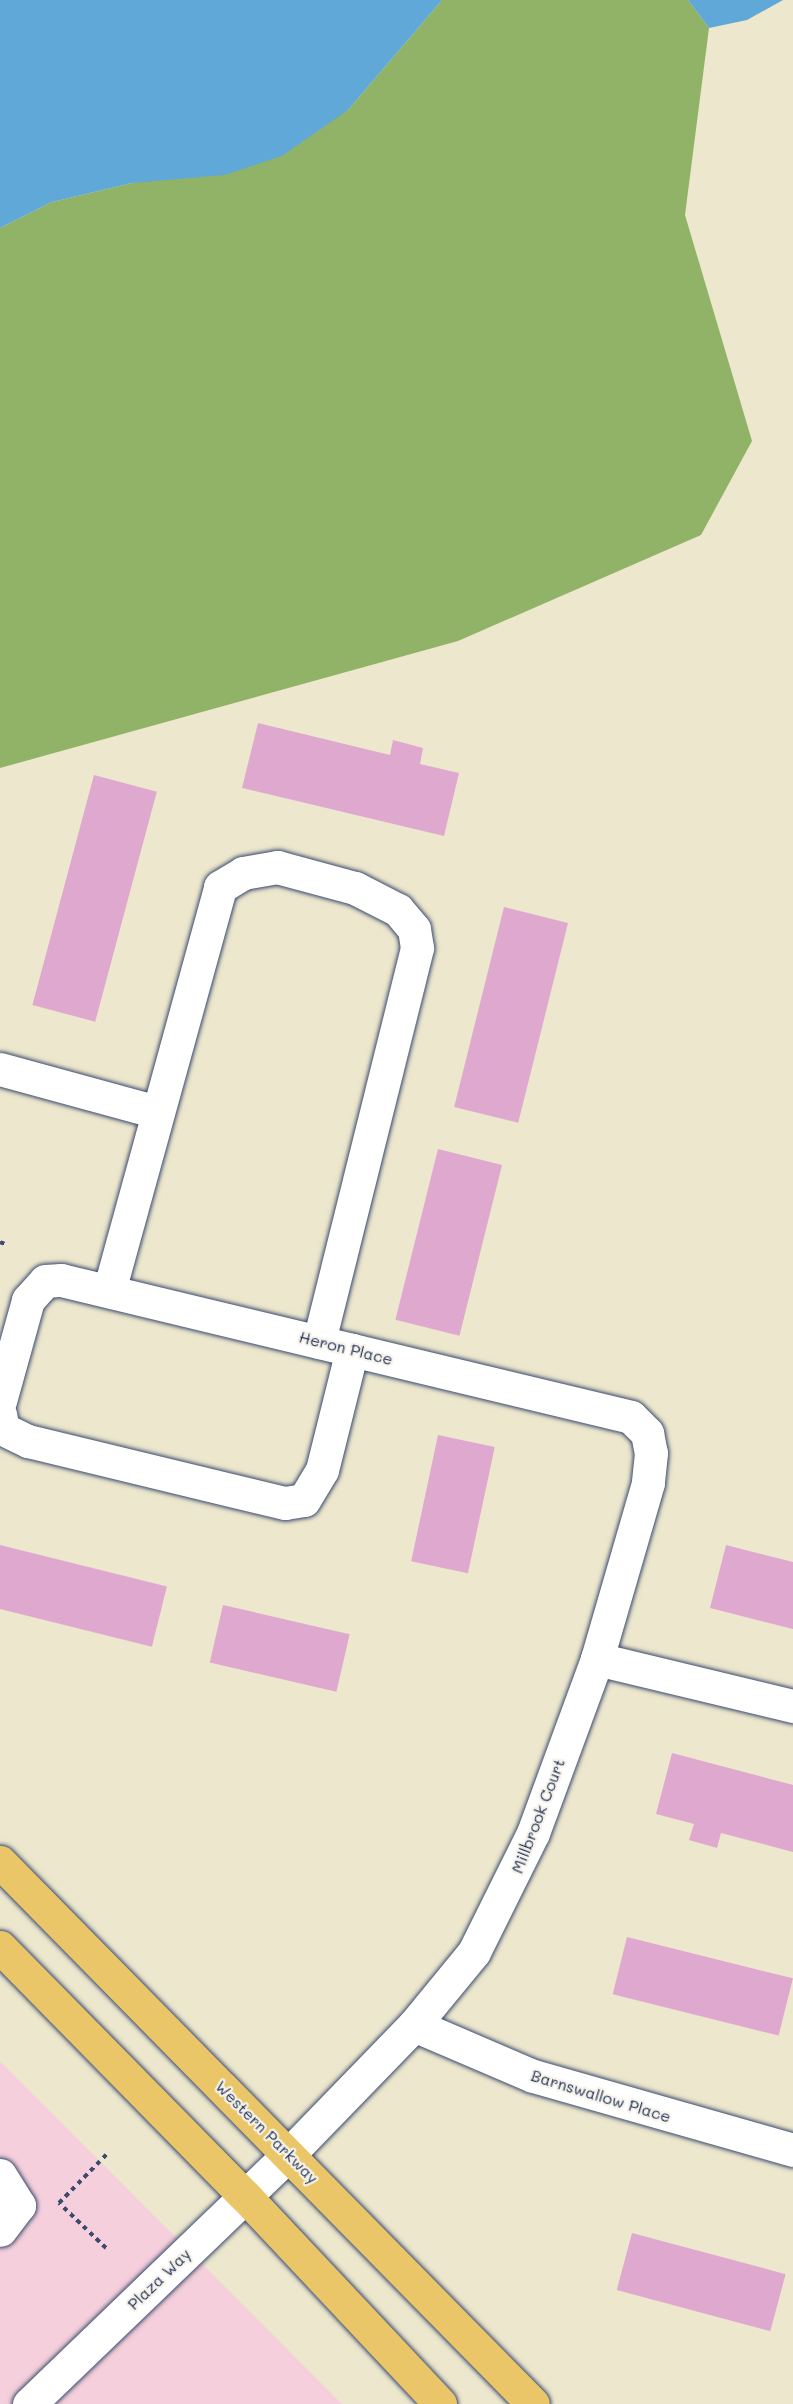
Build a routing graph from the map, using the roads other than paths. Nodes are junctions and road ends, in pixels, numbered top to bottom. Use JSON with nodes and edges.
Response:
{"nodes":[{"id":1,"x":0,"y":1069,"type":"edge"},
{"id":2,"x":157,"y":1112,"type":"junction"},
{"id":3,"x":109,"y":1291,"type":"junction"},
{"id":4,"x":319,"y":1342,"type":"junction"},
{"id":5,"x":352,"y":1350,"type":"junction"},
{"id":6,"x":0,"y":1401,"type":"edge"},
{"id":7,"x":0,"y":1413,"type":"edge"},
{"id":8,"x":632,"y":1417,"type":"joint"},
{"id":9,"x":597,"y":1659,"type":"junction"},
{"id":10,"x":793,"y":1706,"type":"edge"},
{"id":11,"x":0,"y":1862,"type":"edge"},
{"id":12,"x":0,"y":1947,"type":"edge"},
{"id":13,"x":414,"y":2025,"type":"junction"},
{"id":14,"x":793,"y":2150,"type":"edge"},
{"id":15,"x":289,"y":2154,"type":"junction"},
{"id":16,"x":0,"y":2175,"type":"edge"},
{"id":17,"x":245,"y":2196,"type":"junction"},
{"id":18,"x":0,"y":2230,"type":"edge"},
{"id":19,"x":29,"y":2404,"type":"edge"},
{"id":20,"x":440,"y":2404,"type":"edge"},
{"id":21,"x":533,"y":2404,"type":"edge"}],
"edges":[{"from":1,"to":2,"type":"street"},
{"from":2,"to":3,"type":"street"},
{"from":2,"to":4,"type":"street"},
{"from":3,"to":4,"type":"street","name":"Heron Place"},
{"from":3,"to":6,"type":"street","name":"Heron Place"},
{"from":4,"to":5,"type":"street","name":"Heron Place"},
{"from":5,"to":7,"type":"street"},
{"from":5,"to":8,"type":"street","name":"Heron Place"},
{"from":8,"to":9,"type":"street","name":"Millbrook Court"},
{"from":9,"to":10,"type":"street"},
{"from":9,"to":13,"type":"street","name":"Millbrook Court"},
{"from":11,"to":15,"type":"main road","name":"Western Parkway"},
{"from":12,"to":17,"type":"main road"},
{"from":13,"to":14,"type":"street","name":"Barnswallow Place"},
{"from":13,"to":15,"type":"street","name":"Millbrook Court"},
{"from":15,"to":17,"type":"street","name":"Plaza Way"},
{"from":15,"to":21,"type":"main road","name":"Western Parkway"},
{"from":16,"to":18,"type":"street"},
{"from":17,"to":19,"type":"street","name":"Plaza Way"},
{"from":17,"to":20,"type":"main road"}]}
